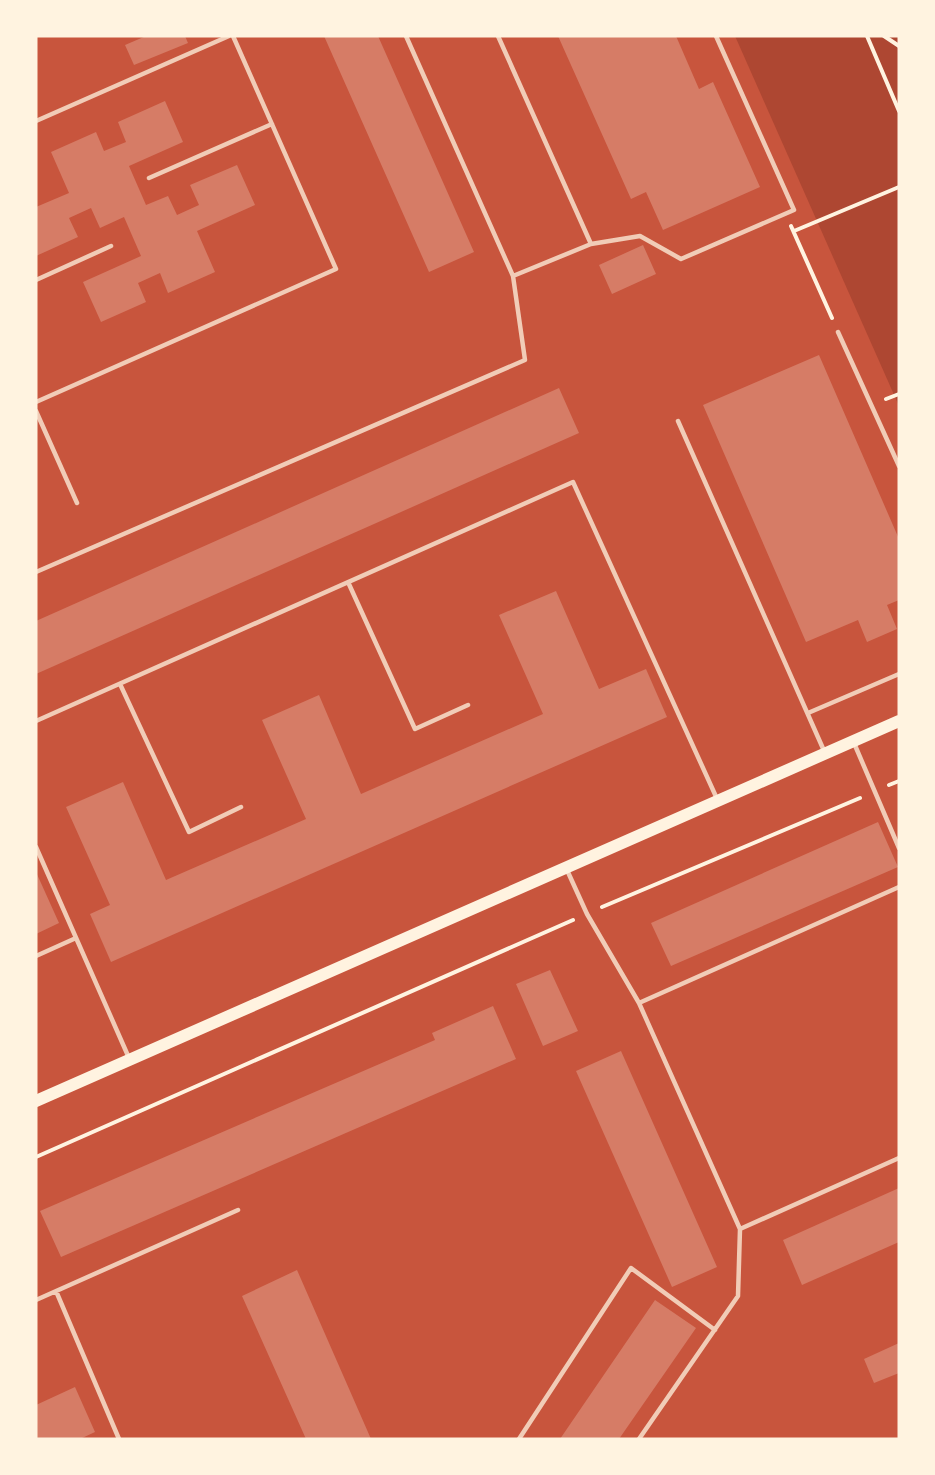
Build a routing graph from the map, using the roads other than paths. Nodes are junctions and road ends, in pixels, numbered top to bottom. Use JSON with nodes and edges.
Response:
{"nodes":[{"id":1,"x":231,"y":36,"type":"edge"},
{"id":2,"x":406,"y":36,"type":"edge"},
{"id":3,"x":498,"y":36,"type":"edge"},
{"id":4,"x":716,"y":36,"type":"edge"},
{"id":5,"x":36,"y":122,"type":"edge"},
{"id":6,"x":272,"y":124,"type":"junction"},
{"id":7,"x":149,"y":178,"type":"dead end"},
{"id":8,"x":591,"y":244,"type":"junction"},
{"id":9,"x":111,"y":246,"type":"dead end"},
{"id":10,"x":513,"y":276,"type":"junction"},
{"id":11,"x":36,"y":280,"type":"edge"},
{"id":12,"x":838,"y":332,"type":"road end"},
{"id":13,"x":36,"y":402,"type":"edge"},
{"id":14,"x":36,"y":411,"type":"edge"},
{"id":15,"x":678,"y":421,"type":"dead end"},
{"id":16,"x":899,"y":466,"type":"edge"},
{"id":17,"x":77,"y":503,"type":"dead end"},
{"id":18,"x":36,"y":572,"type":"edge"},
{"id":19,"x":348,"y":582,"type":"junction"},
{"id":20,"x":899,"y":674,"type":"edge"},
{"id":21,"x":120,"y":684,"type":"junction"},
{"id":22,"x":468,"y":705,"type":"dead end"},
{"id":23,"x":808,"y":712,"type":"junction"},
{"id":24,"x":36,"y":721,"type":"edge"},
{"id":25,"x":899,"y":721,"type":"edge"},
{"id":26,"x":853,"y":741,"type":"junction"},
{"id":27,"x":825,"y":753,"type":"junction"},
{"id":28,"x":718,"y":801,"type":"junction"},
{"id":29,"x":241,"y":807,"type":"dead end"},
{"id":30,"x":36,"y":847,"type":"edge"},
{"id":31,"x":899,"y":848,"type":"edge"},
{"id":32,"x":566,"y":867,"type":"junction"},
{"id":33,"x":899,"y":887,"type":"edge"},
{"id":34,"x":76,"y":938,"type":"junction"},
{"id":35,"x":36,"y":956,"type":"edge"},
{"id":36,"x":639,"y":1003,"type":"junction"},
{"id":37,"x":130,"y":1059,"type":"junction"},
{"id":38,"x":36,"y":1101,"type":"edge"},
{"id":39,"x":899,"y":1158,"type":"edge"},
{"id":40,"x":238,"y":1210,"type":"dead end"},
{"id":41,"x":740,"y":1229,"type":"junction"},
{"id":42,"x":56,"y":1291,"type":"junction"},
{"id":43,"x":36,"y":1300,"type":"edge"},
{"id":44,"x":715,"y":1330,"type":"junction"},
{"id":45,"x":119,"y":1439,"type":"edge"},
{"id":46,"x":519,"y":1439,"type":"edge"},
{"id":47,"x":639,"y":1439,"type":"edge"}],
"edges":[{"from":1,"to":5,"type":"lane"},
{"from":1,"to":6,"type":"lane"},
{"from":2,"to":10,"type":"lane"},
{"from":3,"to":8,"type":"lane"},
{"from":4,"to":8,"type":"lane"},
{"from":6,"to":7,"type":"lane"},
{"from":6,"to":13,"type":"lane"},
{"from":8,"to":10,"type":"lane"},
{"from":9,"to":11,"type":"lane"},
{"from":10,"to":18,"type":"lane"},
{"from":12,"to":16,"type":"lane"},
{"from":14,"to":17,"type":"lane"},
{"from":15,"to":23,"type":"lane"},
{"from":19,"to":21,"type":"lane"},
{"from":19,"to":22,"type":"lane"},
{"from":19,"to":28,"type":"lane"},
{"from":20,"to":23,"type":"lane"},
{"from":21,"to":24,"type":"lane"},
{"from":21,"to":29,"type":"lane"},
{"from":23,"to":27,"type":"lane"},
{"from":25,"to":26,"type":"main road"},
{"from":26,"to":27,"type":"main road"},
{"from":26,"to":31,"type":"lane"},
{"from":27,"to":28,"type":"main road"},
{"from":28,"to":32,"type":"main road"},
{"from":30,"to":34,"type":"lane"},
{"from":32,"to":36,"type":"lane"},
{"from":32,"to":37,"type":"main road"},
{"from":33,"to":36,"type":"lane"},
{"from":34,"to":35,"type":"lane"},
{"from":34,"to":37,"type":"lane"},
{"from":36,"to":41,"type":"lane"},
{"from":37,"to":38,"type":"main road"},
{"from":39,"to":41,"type":"lane"},
{"from":40,"to":42,"type":"lane"},
{"from":41,"to":44,"type":"lane"},
{"from":42,"to":43,"type":"lane"},
{"from":42,"to":45,"type":"lane"},
{"from":44,"to":46,"type":"lane"},
{"from":44,"to":47,"type":"lane"}]}
